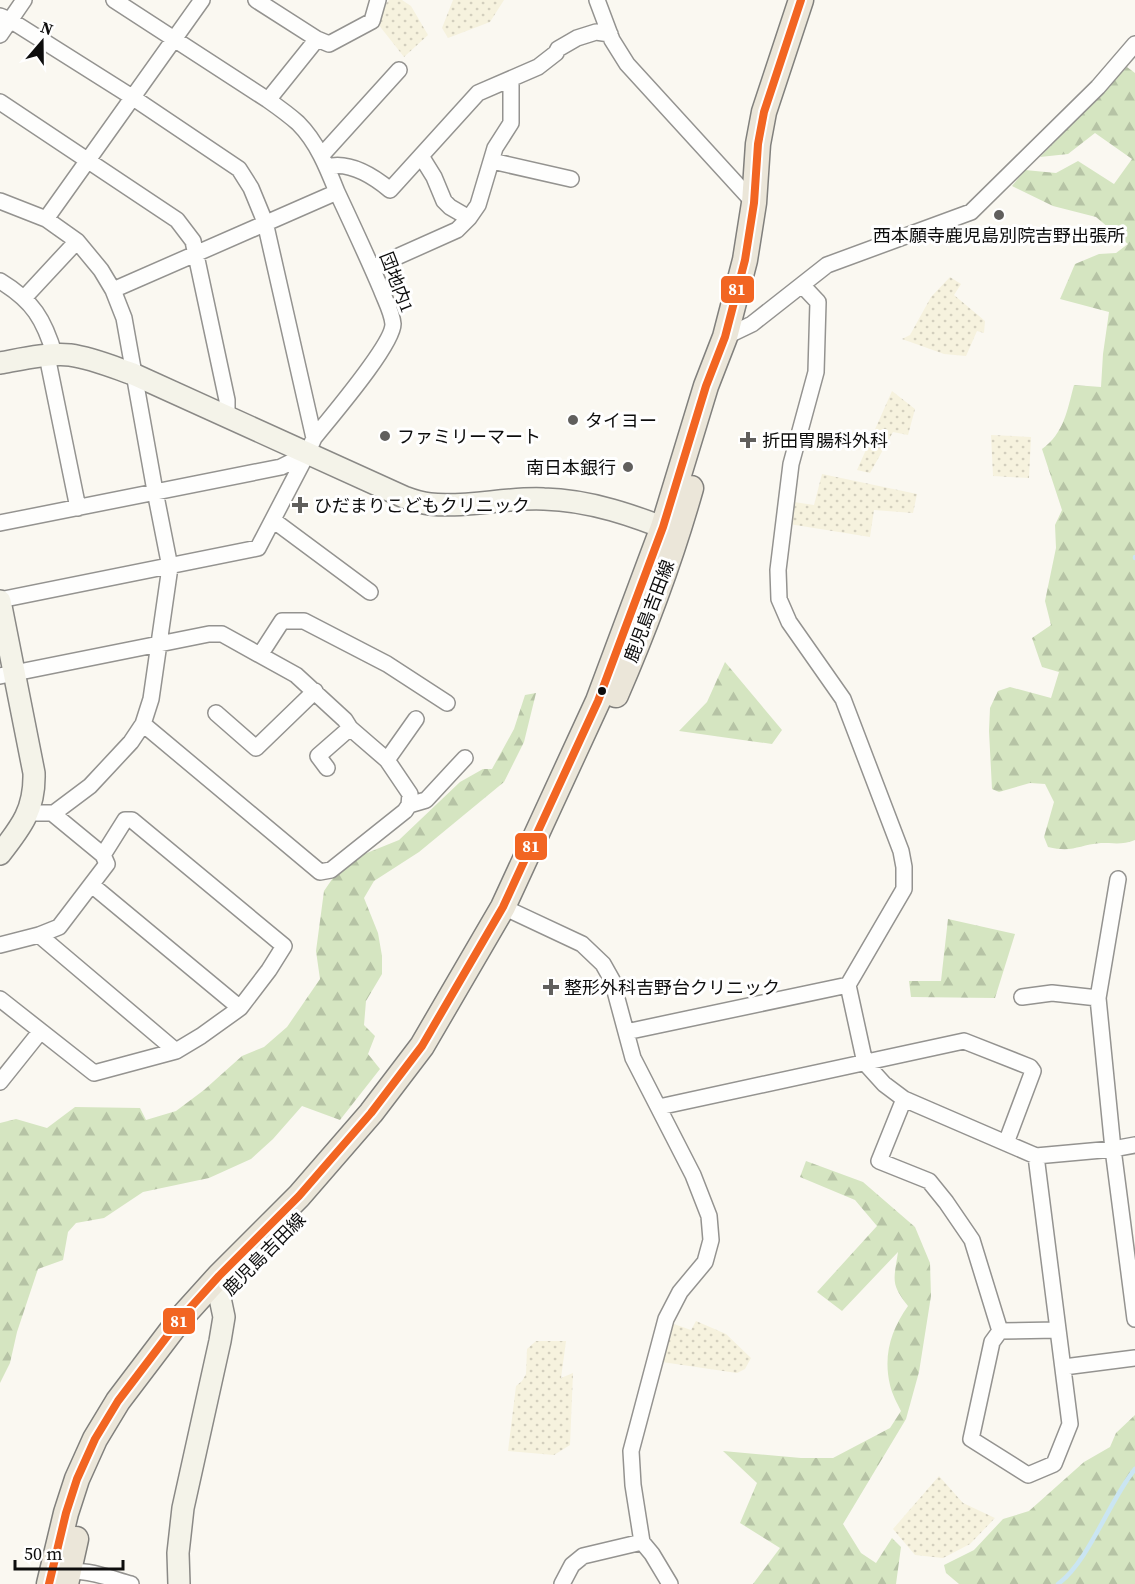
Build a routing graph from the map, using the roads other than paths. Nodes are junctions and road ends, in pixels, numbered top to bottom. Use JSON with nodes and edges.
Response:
{"nodes":[{"id":1,"x":24,"y":0,"type":"edge"},
{"id":2,"x":114,"y":0,"type":"edge"},
{"id":3,"x":202,"y":0,"type":"edge"},
{"id":4,"x":256,"y":0,"type":"edge"},
{"id":5,"x":378,"y":0,"type":"edge"},
{"id":6,"x":801,"y":0,"type":"edge"},
{"id":7,"x":600,"y":1,"type":"edge"},
{"id":8,"x":5,"y":18,"type":"edge"},
{"id":9,"x":0,"y":34,"type":"edge"},
{"id":10,"x":610,"y":34,"type":"junction"},
{"id":11,"x":174,"y":39,"type":"junction"},
{"id":12,"x":317,"y":39,"type":"junction"},
{"id":13,"x":1135,"y":44,"type":"edge"},
{"id":14,"x":399,"y":70,"type":"dead end"},
{"id":15,"x":512,"y":79,"type":"junction"},
{"id":16,"x":132,"y":97,"type":"junction"},
{"id":17,"x":268,"y":100,"type":"junction"},
{"id":18,"x":0,"y":102,"type":"edge"},
{"id":19,"x":421,"y":156,"type":"junction"},
{"id":20,"x":88,"y":159,"type":"junction"},
{"id":21,"x":324,"y":161,"type":"junction"},
{"id":22,"x":492,"y":161,"type":"junction"},
{"id":23,"x":571,"y":179,"type":"dead end"},
{"id":24,"x":337,"y":192,"type":"junction"},
{"id":25,"x":0,"y":201,"type":"edge"},
{"id":26,"x":754,"y":203,"type":"junction"},
{"id":27,"x":469,"y":218,"type":"junction"},
{"id":28,"x":46,"y":219,"type":"junction"},
{"id":29,"x":266,"y":222,"type":"junction"},
{"id":30,"x":77,"y":241,"type":"junction"},
{"id":31,"x":197,"y":253,"type":"junction"},
{"id":32,"x":372,"y":268,"type":"junction"},
{"id":33,"x":0,"y":281,"type":"edge"},
{"id":34,"x":802,"y":285,"type":"junction"},
{"id":35,"x":112,"y":290,"type":"junction"},
{"id":36,"x":25,"y":297,"type":"junction"},
{"id":37,"x":725,"y":337,"type":"junction"},
{"id":38,"x":51,"y":356,"type":"junction"},
{"id":39,"x":0,"y":363,"type":"edge"},
{"id":40,"x":134,"y":374,"type":"junction"},
{"id":41,"x":227,"y":417,"type":"junction"},
{"id":42,"x":311,"y":446,"type":"junction"},
{"id":43,"x":154,"y":491,"type":"junction"},
{"id":44,"x":78,"y":508,"type":"junction"},
{"id":45,"x":273,"y":520,"type":"junction"},
{"id":46,"x":0,"y":523,"type":"edge"},
{"id":47,"x":670,"y":530,"type":"junction"},
{"id":48,"x":170,"y":567,"type":"junction"},
{"id":49,"x":370,"y":592,"type":"dead end"},
{"id":50,"x":0,"y":601,"type":"edge"},
{"id":51,"x":159,"y":645,"type":"junction"},
{"id":52,"x":260,"y":655,"type":"junction"},
{"id":53,"x":7,"y":675,"type":"edge"},
{"id":54,"x":315,"y":691,"type":"junction"},
{"id":55,"x":447,"y":704,"type":"dead end"},
{"id":56,"x":216,"y":713,"type":"dead end"},
{"id":57,"x":416,"y":719,"type":"dead end"},
{"id":58,"x":143,"y":724,"type":"junction"},
{"id":59,"x":350,"y":728,"type":"junction"},
{"id":60,"x":465,"y":758,"type":"dead end"},
{"id":61,"x":387,"y":760,"type":"junction"},
{"id":62,"x":327,"y":768,"type":"dead end"},
{"id":63,"x":409,"y":805,"type":"junction"},
{"id":64,"x":28,"y":813,"type":"junction"},
{"id":65,"x":52,"y":813,"type":"junction"},
{"id":66,"x":0,"y":854,"type":"edge"},
{"id":67,"x":103,"y":855,"type":"junction"},
{"id":68,"x":1118,"y":879,"type":"dead end"},
{"id":69,"x":93,"y":886,"type":"junction"},
{"id":70,"x":509,"y":910,"type":"junction"},
{"id":71,"x":39,"y":935,"type":"junction"},
{"id":72,"x":0,"y":945,"type":"edge"},
{"id":73,"x":848,"y":985,"type":"junction"},
{"id":74,"x":1022,"y":997,"type":"dead end"},
{"id":75,"x":1098,"y":998,"type":"junction"},
{"id":76,"x":0,"y":999,"type":"edge"},
{"id":77,"x":240,"y":1008,"type":"junction"},
{"id":78,"x":40,"y":1032,"type":"junction"},
{"id":79,"x":626,"y":1032,"type":"junction"},
{"id":80,"x":176,"y":1051,"type":"junction"},
{"id":81,"x":865,"y":1063,"type":"junction"},
{"id":82,"x":0,"y":1082,"type":"edge"},
{"id":83,"x":904,"y":1100,"type":"junction"},
{"id":84,"x":659,"y":1107,"type":"junction"},
{"id":85,"x":1006,"y":1143,"type":"junction"},
{"id":86,"x":1135,"y":1145,"type":"edge"},
{"id":87,"x":1113,"y":1149,"type":"junction"},
{"id":88,"x":1036,"y":1156,"type":"junction"},
{"id":89,"x":220,"y":1298,"type":"junction"},
{"id":90,"x":1135,"y":1318,"type":"edge"},
{"id":91,"x":1058,"y":1330,"type":"junction"},
{"id":92,"x":1000,"y":1331,"type":"junction"},
{"id":93,"x":1135,"y":1358,"type":"edge"},
{"id":94,"x":1064,"y":1366,"type":"junction"},
{"id":95,"x":642,"y":1542,"type":"junction"},
{"id":96,"x":55,"y":1580,"type":"edge"},
{"id":97,"x":131,"y":1584,"type":"edge"},
{"id":98,"x":179,"y":1584,"type":"edge"},
{"id":99,"x":561,"y":1584,"type":"edge"},
{"id":100,"x":670,"y":1584,"type":"edge"}],
"edges":[{"from":1,"to":8,"type":"street"},
{"from":2,"to":11,"type":"street","name":"団地内1"},
{"from":3,"to":11,"type":"street"},
{"from":4,"to":12,"type":"street"},
{"from":5,"to":12,"type":"street"},
{"from":6,"to":26,"type":"main road","name":"鹿児島吉田線"},
{"from":7,"to":10,"type":"street"},
{"from":8,"to":9,"type":"street"},
{"from":8,"to":16,"type":"street"},
{"from":10,"to":15,"type":"street"},
{"from":10,"to":26,"type":"street"},
{"from":11,"to":16,"type":"street"},
{"from":11,"to":17,"type":"street","name":"団地内1"},
{"from":12,"to":17,"type":"street"},
{"from":13,"to":34,"type":"street"},
{"from":14,"to":21,"type":"street"},
{"from":15,"to":19,"type":"street"},
{"from":15,"to":22,"type":"street"},
{"from":16,"to":20,"type":"street"},
{"from":16,"to":29,"type":"street"},
{"from":17,"to":21,"type":"street","name":"団地内1"},
{"from":18,"to":20,"type":"street"},
{"from":19,"to":21,"type":"street"},
{"from":19,"to":27,"type":"street"},
{"from":20,"to":28,"type":"street"},
{"from":20,"to":31,"type":"street"},
{"from":21,"to":24,"type":"street","name":"団地内1"},
{"from":22,"to":23,"type":"street"},
{"from":22,"to":27,"type":"street"},
{"from":24,"to":29,"type":"street"},
{"from":24,"to":32,"type":"street","name":"団地内1"},
{"from":25,"to":28,"type":"street"},
{"from":26,"to":37,"type":"main road","name":"鹿児島吉田線"},
{"from":27,"to":32,"type":"street"},
{"from":28,"to":30,"type":"street"},
{"from":29,"to":31,"type":"street"},
{"from":29,"to":42,"type":"street"},
{"from":30,"to":35,"type":"street"},
{"from":30,"to":36,"type":"street"},
{"from":31,"to":35,"type":"street"},
{"from":31,"to":41,"type":"street"},
{"from":32,"to":42,"type":"street","name":"団地内1"},
{"from":33,"to":36,"type":"street"},
{"from":34,"to":37,"type":"street"},
{"from":34,"to":73,"type":"street"},
{"from":35,"to":40,"type":"street"},
{"from":36,"to":38,"type":"street"},
{"from":37,"to":47,"type":"main road","name":"鹿児島吉田線"},
{"from":38,"to":39,"type":"street"},
{"from":38,"to":40,"type":"street"},
{"from":38,"to":44,"type":"street"},
{"from":40,"to":41,"type":"street"},
{"from":40,"to":43,"type":"street"},
{"from":41,"to":42,"type":"street"},
{"from":42,"to":43,"type":"street"},
{"from":42,"to":45,"type":"street"},
{"from":42,"to":47,"type":"street"},
{"from":43,"to":44,"type":"street"},
{"from":43,"to":48,"type":"street"},
{"from":44,"to":46,"type":"street"},
{"from":45,"to":48,"type":"street"},
{"from":45,"to":49,"type":"street"},
{"from":47,"to":70,"type":"main road","name":"鹿児島吉田線"},
{"from":48,"to":50,"type":"street"},
{"from":48,"to":51,"type":"street"},
{"from":50,"to":53,"type":"street"},
{"from":51,"to":52,"type":"street"},
{"from":51,"to":53,"type":"street"},
{"from":51,"to":58,"type":"street"},
{"from":52,"to":54,"type":"street"},
{"from":52,"to":55,"type":"street"},
{"from":53,"to":64,"type":"street"},
{"from":54,"to":56,"type":"street"},
{"from":54,"to":59,"type":"street"},
{"from":57,"to":61,"type":"street"},
{"from":58,"to":63,"type":"street"},
{"from":58,"to":65,"type":"street"},
{"from":59,"to":61,"type":"street"},
{"from":59,"to":62,"type":"street"},
{"from":60,"to":63,"type":"street"},
{"from":61,"to":63,"type":"street"},
{"from":64,"to":65,"type":"street"},
{"from":64,"to":66,"type":"street"},
{"from":65,"to":67,"type":"street"},
{"from":67,"to":69,"type":"street"},
{"from":67,"to":77,"type":"street"},
{"from":68,"to":75,"type":"street"},
{"from":69,"to":71,"type":"street"},
{"from":69,"to":77,"type":"street"},
{"from":70,"to":79,"type":"street"},
{"from":70,"to":89,"type":"main road","name":"鹿児島吉田線"},
{"from":70,"to":96,"type":"main road","name":"鹿児島吉田線"},
{"from":71,"to":72,"type":"street"},
{"from":71,"to":80,"type":"street"},
{"from":73,"to":79,"type":"street"},
{"from":73,"to":81,"type":"street"},
{"from":74,"to":75,"type":"street"},
{"from":75,"to":87,"type":"street"},
{"from":76,"to":78,"type":"street"},
{"from":77,"to":80,"type":"street"},
{"from":78,"to":80,"type":"street"},
{"from":78,"to":82,"type":"street"},
{"from":79,"to":84,"type":"street"},
{"from":81,"to":83,"type":"street"},
{"from":81,"to":84,"type":"street"},
{"from":81,"to":85,"type":"street"},
{"from":83,"to":85,"type":"street"},
{"from":83,"to":92,"type":"street"},
{"from":84,"to":95,"type":"street"},
{"from":85,"to":88,"type":"street"},
{"from":86,"to":87,"type":"street"},
{"from":87,"to":88,"type":"street"},
{"from":87,"to":90,"type":"street"},
{"from":88,"to":91,"type":"street"},
{"from":89,"to":96,"type":"main road","name":"鹿児島吉田線"},
{"from":89,"to":98,"type":"street"},
{"from":91,"to":92,"type":"street"},
{"from":91,"to":94,"type":"street"},
{"from":92,"to":94,"type":"street"},
{"from":93,"to":94,"type":"street"},
{"from":95,"to":99,"type":"street"},
{"from":95,"to":100,"type":"street"},
{"from":96,"to":97,"type":"street"}]}
